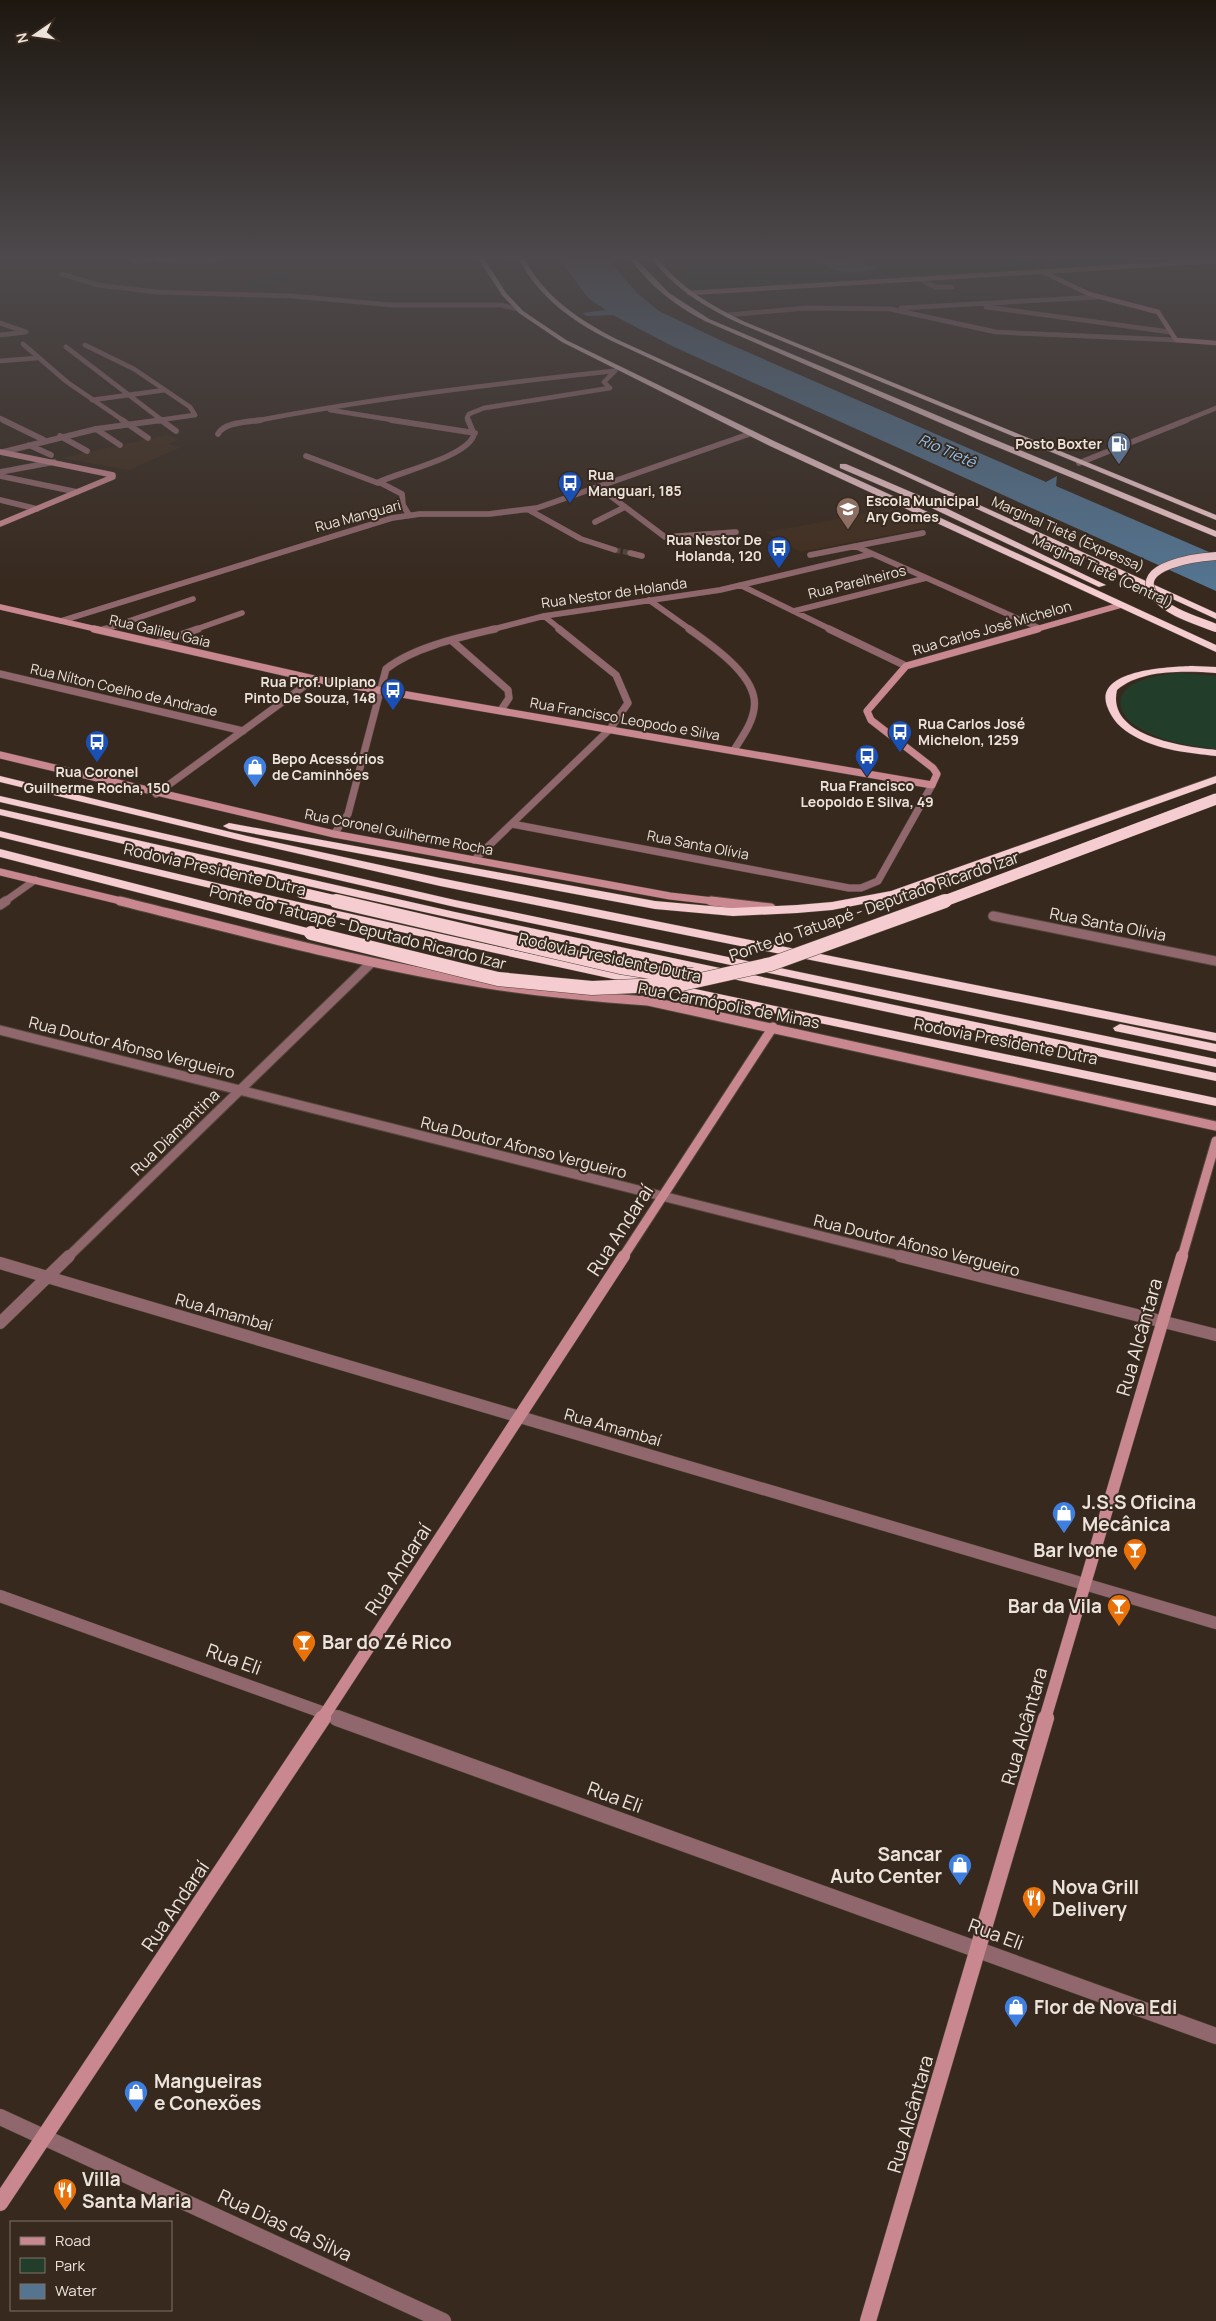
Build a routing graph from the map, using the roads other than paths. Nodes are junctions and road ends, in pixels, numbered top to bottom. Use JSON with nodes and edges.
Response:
{"nodes":[{"id":1,"x":51,"y":368,"type":"edge"},
{"id":2,"x":95,"y":368,"type":"edge"},
{"id":3,"x":133,"y":368,"type":"edge"},
{"id":4,"x":614,"y":368,"type":"edge"},
{"id":5,"x":677,"y":368,"type":"edge"},
{"id":6,"x":822,"y":368,"type":"edge"},
{"id":7,"x":854,"y":368,"type":"edge"},
{"id":8,"x":617,"y":370,"type":"junction"},
{"id":9,"x":165,"y":390,"type":"junction"},
{"id":10,"x":129,"y":394,"type":"junction"},
{"id":11,"x":92,"y":400,"type":"junction"},
{"id":12,"x":1216,"y":408,"type":"edge"},
{"id":13,"x":325,"y":409,"type":"junction"},
{"id":14,"x":923,"y":411,"type":"junction"},
{"id":15,"x":0,"y":418,"type":"edge"},
{"id":16,"x":162,"y":420,"type":"junction"},
{"id":17,"x":129,"y":424,"type":"junction"},
{"id":18,"x":96,"y":429,"type":"junction"},
{"id":19,"x":176,"y":431,"type":"dead end"},
{"id":20,"x":811,"y":431,"type":"junction"},
{"id":21,"x":475,"y":433,"type":"junction"},
{"id":22,"x":752,"y":433,"type":"junction"},
{"id":23,"x":218,"y":434,"type":"dead end"},
{"id":24,"x":60,"y":436,"type":"junction"},
{"id":25,"x":148,"y":438,"type":"dead end"},
{"id":26,"x":44,"y":440,"type":"junction"},
{"id":27,"x":773,"y":444,"type":"junction"},
{"id":28,"x":29,"y":445,"type":"junction"},
{"id":29,"x":120,"y":446,"type":"dead end"},
{"id":30,"x":87,"y":451,"type":"dead end"},
{"id":31,"x":2,"y":452,"type":"edge"},
{"id":32,"x":51,"y":455,"type":"dead end"},
{"id":33,"x":306,"y":456,"type":"dead end"},
{"id":34,"x":54,"y":462,"type":"junction"},
{"id":35,"x":1079,"y":463,"type":"junction"},
{"id":36,"x":0,"y":468,"type":"edge"},
{"id":37,"x":10,"y":470,"type":"junction"},
{"id":38,"x":0,"y":474,"type":"edge"},
{"id":39,"x":378,"y":483,"type":"junction"},
{"id":40,"x":600,"y":488,"type":"junction"},
{"id":41,"x":77,"y":492,"type":"junction"},
{"id":42,"x":0,"y":500,"type":"edge"},
{"id":43,"x":625,"y":506,"type":"junction"},
{"id":44,"x":38,"y":509,"type":"junction"},
{"id":45,"x":529,"y":510,"type":"junction"},
{"id":46,"x":409,"y":515,"type":"junction"},
{"id":47,"x":1216,"y":518,"type":"edge"},
{"id":48,"x":595,"y":522,"type":"dead end"},
{"id":49,"x":0,"y":524,"type":"edge"},
{"id":50,"x":1216,"y":526,"type":"edge"},
{"id":51,"x":978,"y":527,"type":"junction"},
{"id":52,"x":736,"y":532,"type":"dead end"},
{"id":53,"x":923,"y":533,"type":"dead end"},
{"id":54,"x":1216,"y":534,"type":"edge"},
{"id":55,"x":855,"y":546,"type":"junction"},
{"id":56,"x":616,"y":550,"type":"tunnel mouth"},
{"id":57,"x":630,"y":553,"type":"tunnel mouth"},
{"id":58,"x":872,"y":554,"type":"junction"},
{"id":59,"x":810,"y":555,"type":"dead end"},
{"id":60,"x":642,"y":556,"type":"dead end"},
{"id":61,"x":1216,"y":556,"type":"edge"},
{"id":62,"x":926,"y":578,"type":"junction"},
{"id":63,"x":740,"y":585,"type":"junction"},
{"id":64,"x":193,"y":600,"type":"dead end"},
{"id":65,"x":649,"y":600,"type":"junction"},
{"id":66,"x":1121,"y":605,"type":"junction"},
{"id":67,"x":0,"y":607,"type":"edge"},
{"id":68,"x":794,"y":611,"type":"junction"},
{"id":69,"x":242,"y":613,"type":"dead end"},
{"id":70,"x":544,"y":616,"type":"junction"},
{"id":71,"x":1216,"y":616,"type":"edge"},
{"id":72,"x":61,"y":621,"type":"junction"},
{"id":73,"x":1039,"y":628,"type":"junction"},
{"id":74,"x":1216,"y":628,"type":"edge"},
{"id":75,"x":103,"y":630,"type":"junction"},
{"id":76,"x":450,"y":640,"type":"junction"},
{"id":77,"x":1216,"y":640,"type":"edge"},
{"id":78,"x":158,"y":643,"type":"junction"},
{"id":79,"x":1216,"y":649,"type":"edge"},
{"id":80,"x":906,"y":666,"type":"junction"},
{"id":81,"x":1216,"y":670,"type":"edge"},
{"id":82,"x":0,"y":674,"type":"edge"},
{"id":83,"x":314,"y":679,"type":"junction"},
{"id":84,"x":380,"y":690,"type":"junction"},
{"id":85,"x":501,"y":710,"type":"junction"},
{"id":86,"x":610,"y":729,"type":"junction"},
{"id":87,"x":243,"y":731,"type":"junction"},
{"id":88,"x":734,"y":750,"type":"junction"},
{"id":89,"x":1216,"y":754,"type":"edge"},
{"id":90,"x":0,"y":755,"type":"edge"},
{"id":91,"x":0,"y":779,"type":"edge"},
{"id":92,"x":1216,"y":779,"type":"edge"},
{"id":93,"x":932,"y":785,"type":"junction"},
{"id":94,"x":156,"y":794,"type":"junction"},
{"id":95,"x":0,"y":799,"type":"edge"},
{"id":96,"x":1216,"y":799,"type":"edge"},
{"id":97,"x":0,"y":812,"type":"edge"},
{"id":98,"x":161,"y":817,"type":"junction"},
{"id":99,"x":25,"y":818,"type":"junction"},
{"id":100,"x":512,"y":824,"type":"junction"},
{"id":101,"x":0,"y":834,"type":"edge"},
{"id":102,"x":334,"y":834,"type":"junction"},
{"id":103,"x":0,"y":853,"type":"edge"},
{"id":104,"x":474,"y":860,"type":"junction"},
{"id":105,"x":0,"y":862,"type":"edge"},
{"id":106,"x":0,"y":872,"type":"edge"},
{"id":107,"x":35,"y":880,"type":"junction"},
{"id":108,"x":123,"y":886,"type":"junction"},
{"id":109,"x":0,"y":905,"type":"edge"},
{"id":110,"x":797,"y":909,"type":"junction"},
{"id":111,"x":993,"y":916,"type":"dead end"},
{"id":112,"x":750,"y":945,"type":"junction"},
{"id":113,"x":1216,"y":961,"type":"edge"},
{"id":114,"x":372,"y":963,"type":"junction"},
{"id":115,"x":736,"y":973,"type":"junction"},
{"id":116,"x":773,"y":1027,"type":"junction"},
{"id":117,"x":0,"y":1030,"type":"edge"},
{"id":118,"x":1216,"y":1036,"type":"edge"},
{"id":119,"x":1216,"y":1048,"type":"edge"},
{"id":120,"x":1216,"y":1063,"type":"edge"},
{"id":121,"x":1216,"y":1077,"type":"edge"},
{"id":122,"x":240,"y":1090,"type":"junction"},
{"id":123,"x":1216,"y":1102,"type":"edge"},
{"id":124,"x":1216,"y":1126,"type":"edge"},
{"id":125,"x":1216,"y":1141,"type":"edge"},
{"id":126,"x":663,"y":1198,"type":"junction"},
{"id":127,"x":0,"y":1263,"type":"edge"},
{"id":128,"x":47,"y":1277,"type":"junction"},
{"id":129,"x":1163,"y":1322,"type":"junction"},
{"id":130,"x":0,"y":1323,"type":"edge"},
{"id":131,"x":1216,"y":1335,"type":"edge"},
{"id":132,"x":519,"y":1416,"type":"junction"},
{"id":133,"x":1086,"y":1583,"type":"junction"},
{"id":134,"x":0,"y":1596,"type":"edge"},
{"id":135,"x":1216,"y":1623,"type":"edge"},
{"id":136,"x":326,"y":1713,"type":"junction"},
{"id":137,"x":978,"y":1948,"type":"junction"},
{"id":138,"x":1216,"y":2036,"type":"edge"},
{"id":139,"x":0,"y":2117,"type":"edge"},
{"id":140,"x":44,"y":2137,"type":"junction"},
{"id":141,"x":0,"y":2203,"type":"edge"},
{"id":142,"x":443,"y":2321,"type":"edge"},
{"id":143,"x":868,"y":2321,"type":"edge"}],
"edges":[{"from":1,"to":11,"type":"street"},
{"from":2,"to":10,"type":"street"},
{"from":3,"to":9,"type":"street"},
{"from":4,"to":8,"type":"highway"},
{"from":5,"to":20,"type":"highway","name":"Marginal Tietê (Expressa)"},
{"from":6,"to":14,"type":"highway"},
{"from":7,"to":35,"type":"highway"},
{"from":8,"to":13,"type":"street"},
{"from":8,"to":21,"type":"street"},
{"from":8,"to":22,"type":"highway"},
{"from":9,"to":10,"type":"street"},
{"from":9,"to":16,"type":"street"},
{"from":10,"to":11,"type":"street"},
{"from":10,"to":16,"type":"street"},
{"from":11,"to":17,"type":"street"},
{"from":12,"to":35,"type":"street"},
{"from":13,"to":21,"type":"street"},
{"from":13,"to":23,"type":"street"},
{"from":14,"to":50,"type":"highway"},
{"from":14,"to":54,"type":"highway"},
{"from":15,"to":26,"type":"street"},
{"from":16,"to":17,"type":"street"},
{"from":16,"to":19,"type":"street"},
{"from":17,"to":18,"type":"street"},
{"from":17,"to":25,"type":"street"},
{"from":18,"to":24,"type":"street"},
{"from":18,"to":29,"type":"street"},
{"from":20,"to":51,"type":"highway"},
{"from":20,"to":71,"type":"highway","name":"Marginal Tietê (Expressa)"},
{"from":21,"to":39,"type":"street"},
{"from":22,"to":27,"type":"highway"},
{"from":22,"to":40,"type":"street","name":"Rua Manguari"},
{"from":24,"to":26,"type":"street"},
{"from":24,"to":30,"type":"street"},
{"from":26,"to":28,"type":"street"},
{"from":27,"to":51,"type":"highway"},
{"from":27,"to":66,"type":"highway"},
{"from":28,"to":31,"type":"street"},
{"from":28,"to":32,"type":"street"},
{"from":31,"to":34,"type":"street"},
{"from":33,"to":39,"type":"street"},
{"from":34,"to":37,"type":"street"},
{"from":34,"to":41,"type":"street"},
{"from":35,"to":47,"type":"highway"},
{"from":36,"to":37,"type":"street"},
{"from":37,"to":38,"type":"street"},
{"from":38,"to":41,"type":"street"},
{"from":39,"to":46,"type":"street"},
{"from":40,"to":43,"type":"street"},
{"from":40,"to":45,"type":"street","name":"Rua Manguari"},
{"from":41,"to":44,"type":"street"},
{"from":42,"to":44,"type":"street"},
{"from":43,"to":48,"type":"street"},
{"from":43,"to":52,"type":"street"},
{"from":44,"to":49,"type":"street"},
{"from":45,"to":46,"type":"street","name":"Rua Manguari"},
{"from":45,"to":56,"type":"street"},
{"from":46,"to":72,"type":"street","name":"Rua Manguari"},
{"from":51,"to":77,"type":"highway","name":"Marginal Tietê (Central)"},
{"from":53,"to":55,"type":"street"},
{"from":55,"to":58,"type":"street"},
{"from":55,"to":59,"type":"street"},
{"from":57,"to":60,"type":"street"},
{"from":58,"to":62,"type":"street"},
{"from":58,"to":63,"type":"street","name":"Rua Nestor de Holanda"},
{"from":61,"to":74,"type":"highway","bridge":true},
{"from":62,"to":68,"type":"street","name":"Rua Parelheiros"},
{"from":62,"to":73,"type":"street"},
{"from":63,"to":65,"type":"street","name":"Rua Nestor de Holanda"},
{"from":63,"to":68,"type":"street"},
{"from":64,"to":75,"type":"street"},
{"from":65,"to":70,"type":"street","name":"Rua Nestor de Holanda"},
{"from":65,"to":88,"type":"street"},
{"from":66,"to":73,"type":"street","name":"Rua Carlos José Michelon"},
{"from":66,"to":79,"type":"highway"},
{"from":67,"to":72,"type":"street","name":"Rua Galileu Gaia"},
{"from":68,"to":80,"type":"street"},
{"from":69,"to":78,"type":"street"},
{"from":70,"to":76,"type":"street","name":"Rua Nestor de Holanda"},
{"from":70,"to":86,"type":"street"},
{"from":72,"to":75,"type":"street","name":"Rua Galileu Gaia"},
{"from":73,"to":80,"type":"street","name":"Rua Carlos José Michelon"},
{"from":75,"to":78,"type":"street","name":"Rua Galileu Gaia"},
{"from":76,"to":84,"type":"street","name":"Rua Nestor de Holanda"},
{"from":76,"to":85,"type":"street"},
{"from":78,"to":83,"type":"street","name":"Rua Galileu Gaia"},
{"from":80,"to":93,"type":"street","name":"Rua Carlos José Michelon"},
{"from":81,"to":89,"type":"highway"},
{"from":82,"to":87,"type":"street","name":"Rua Nílton Coelho de Andrade"},
{"from":83,"to":84,"type":"street","name":"Rua Francisco Leopodo e Silva"},
{"from":83,"to":87,"type":"street"},
{"from":84,"to":85,"type":"street","name":"Rua Francisco Leopodo e Silva"},
{"from":84,"to":102,"type":"street","name":"Rua Nestor de Holanda"},
{"from":85,"to":86,"type":"street","name":"Rua Francisco Leopodo e Silva"},
{"from":86,"to":88,"type":"street","name":"Rua Francisco Leopodo e Silva"},
{"from":86,"to":100,"type":"street"},
{"from":87,"to":94,"type":"street"},
{"from":88,"to":93,"type":"street","name":"Rua Francisco Leopodo e Silva"},
{"from":90,"to":94,"type":"street","name":"Rua Coronel Guilherme Rocha"},
{"from":91,"to":98,"type":"highway"},
{"from":92,"to":110,"type":"highway","name":"Ponte do Tatuapé - Deputado Ricardo Izar"},
{"from":93,"to":100,"type":"street","name":"Rua Santa Olívia"},
{"from":94,"to":102,"type":"street","name":"Rua Coronel Guilherme Rocha"},
{"from":95,"to":120,"type":"highway","name":"Rodovia Presidente Dutra"},
{"from":96,"to":115,"type":"highway","name":"Ponte do Tatuapé - Deputado Ricardo Izar","bridge":true},
{"from":97,"to":99,"type":"highway","name":"Rodovia Presidente Dutra"},
{"from":98,"to":110,"type":"highway","name":"Ponte do Tatuapé - Deputado Ricardo Izar"},
{"from":98,"to":112,"type":"highway"},
{"from":99,"to":115,"type":"highway","bridge":true},
{"from":99,"to":121,"type":"highway","name":"Rodovia Presidente Dutra"},
{"from":100,"to":104,"type":"street"},
{"from":101,"to":123,"type":"highway","name":"Rodovia Presidente Dutra"},
{"from":102,"to":104,"type":"street","name":"Rua Coronel Guilherme Rocha"},
{"from":103,"to":108,"type":"highway"},
{"from":104,"to":110,"type":"street","name":"Rua Coronel Guilherme Rocha"},
{"from":105,"to":108,"type":"highway"},
{"from":106,"to":107,"type":"street","name":"Rua Carmópolis de Minas"},
{"from":107,"to":109,"type":"street"},
{"from":107,"to":114,"type":"street","name":"Rua Carmópolis de Minas"},
{"from":108,"to":115,"type":"highway","name":"Ponte do Tatuapé - Deputado Ricardo Izar","bridge":true},
{"from":111,"to":113,"type":"street","name":"Rua Santa Olívia"},
{"from":112,"to":118,"type":"highway"},
{"from":112,"to":119,"type":"highway"},
{"from":114,"to":116,"type":"street","name":"Rua Carmópolis de Minas"},
{"from":114,"to":122,"type":"street","name":"Rua Diamantina"},
{"from":116,"to":124,"type":"street","name":"Rua Carmópolis de Minas"},
{"from":116,"to":126,"type":"street","name":"Rua Andaraí"},
{"from":117,"to":122,"type":"street","name":"Rua Doutor Afonso Vergueiro"},
{"from":122,"to":126,"type":"street","name":"Rua Doutor Afonso Vergueiro"},
{"from":122,"to":128,"type":"street","name":"Rua Diamantina"},
{"from":125,"to":129,"type":"street","name":"Rua Alcântara"},
{"from":126,"to":129,"type":"street","name":"Rua Doutor Afonso Vergueiro"},
{"from":126,"to":132,"type":"street","name":"Rua Andaraí"},
{"from":127,"to":128,"type":"street","name":"Rua Amambaí"},
{"from":128,"to":130,"type":"street","name":"Rua Diamantina"},
{"from":128,"to":132,"type":"street","name":"Rua Amambaí"},
{"from":129,"to":131,"type":"street","name":"Rua Doutor Afonso Vergueiro"},
{"from":129,"to":133,"type":"street","name":"Rua Alcântara"},
{"from":132,"to":133,"type":"street","name":"Rua Amambaí"},
{"from":132,"to":136,"type":"street","name":"Rua Andaraí"},
{"from":133,"to":135,"type":"street","name":"Rua Amambaí"},
{"from":133,"to":137,"type":"street","name":"Rua Alcântara"},
{"from":134,"to":136,"type":"street","name":"Rua Eli"},
{"from":136,"to":137,"type":"street","name":"Rua Eli"},
{"from":136,"to":140,"type":"street","name":"Rua Andaraí"},
{"from":137,"to":138,"type":"street","name":"Rua Eli"},
{"from":137,"to":143,"type":"street","name":"Rua Alcântara"},
{"from":139,"to":140,"type":"street","name":"Rua Dias da Silva"},
{"from":140,"to":141,"type":"street","name":"Rua Andaraí"},
{"from":140,"to":142,"type":"street","name":"Rua Dias da Silva"}]}
